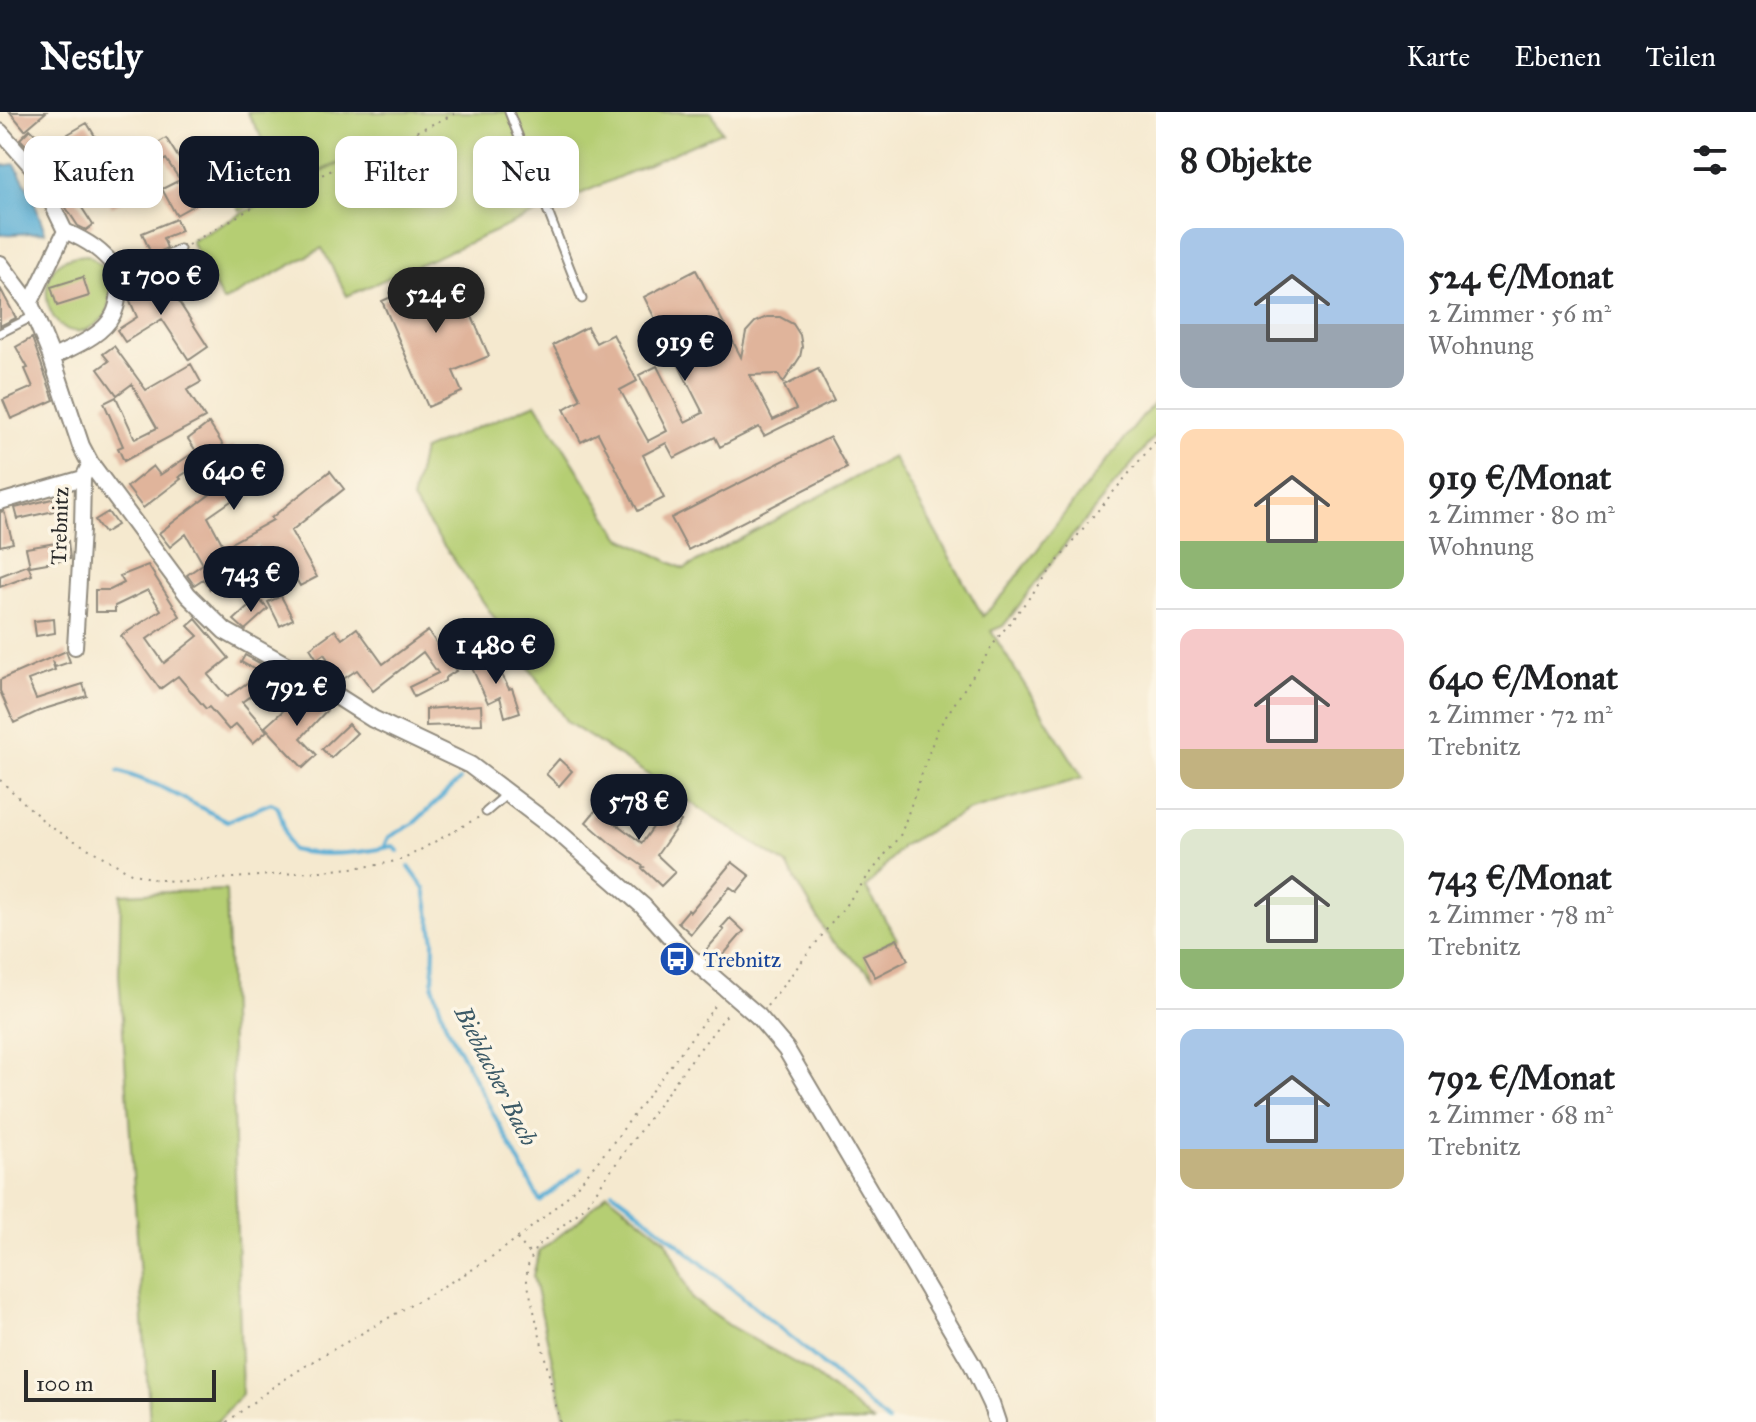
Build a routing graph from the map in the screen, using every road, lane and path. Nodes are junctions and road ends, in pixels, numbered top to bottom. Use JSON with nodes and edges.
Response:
{"nodes":[{"id":1,"x":459,"y":112,"type":"edge"},
{"id":2,"x":509,"y":112,"type":"edge"},
{"id":3,"x":0,"y":131,"type":"edge"},
{"id":4,"x":65,"y":231,"type":"junction"},
{"id":5,"x":180,"y":249,"type":"joint"},
{"id":6,"x":0,"y":264,"type":"edge"},
{"id":7,"x":119,"y":271,"type":"junction"},
{"id":8,"x":582,"y":299,"type":"dead end"},
{"id":9,"x":33,"y":310,"type":"junction"},
{"id":10,"x":0,"y":333,"type":"edge"},
{"id":11,"x":52,"y":358,"type":"junction"},
{"id":12,"x":1156,"y":441,"type":"edge"},
{"id":13,"x":86,"y":470,"type":"junction"},
{"id":14,"x":0,"y":502,"type":"edge"},
{"id":15,"x":75,"y":647,"type":"dead end"},
{"id":16,"x":0,"y":780,"type":"edge"},
{"id":17,"x":508,"y":793,"type":"junction"},
{"id":18,"x":486,"y":812,"type":"joint"},
{"id":19,"x":733,"y":994,"type":"junction"},
{"id":20,"x":758,"y":1016,"type":"junction"},
{"id":21,"x":517,"y":1238,"type":"junction"},
{"id":22,"x":532,"y":1256,"type":"junction"},
{"id":23,"x":227,"y":1422,"type":"edge"},
{"id":24,"x":560,"y":1422,"type":"edge"},
{"id":25,"x":997,"y":1422,"type":"edge"}],
"edges":[{"from":1,"to":5,"type":"path"},
{"from":2,"to":8,"type":"lane"},
{"from":3,"to":4,"type":"street"},
{"from":4,"to":7,"type":"street"},
{"from":4,"to":9,"type":"street"},
{"from":5,"to":7,"type":"lane"},
{"from":6,"to":9,"type":"street"},
{"from":7,"to":11,"type":"street"},
{"from":9,"to":10,"type":"lane"},
{"from":9,"to":11,"type":"street"},
{"from":11,"to":13,"type":"street"},
{"from":12,"to":20,"type":"path"},
{"from":13,"to":14,"type":"street"},
{"from":13,"to":15,"type":"street","name":"Trebnitz"},
{"from":13,"to":17,"type":"street","name":"Trebnitz"},
{"from":16,"to":18,"type":"path"},
{"from":17,"to":18,"type":"lane"},
{"from":17,"to":19,"type":"street","name":"Trebnitz"},
{"from":19,"to":20,"type":"street","name":"Trebnitz"},
{"from":19,"to":21,"type":"path"},
{"from":19,"to":22,"type":"path"},
{"from":20,"to":25,"type":"street","name":"Trebnitz"},
{"from":21,"to":22,"type":"path"},
{"from":21,"to":23,"type":"path"},
{"from":22,"to":24,"type":"path"}]}
